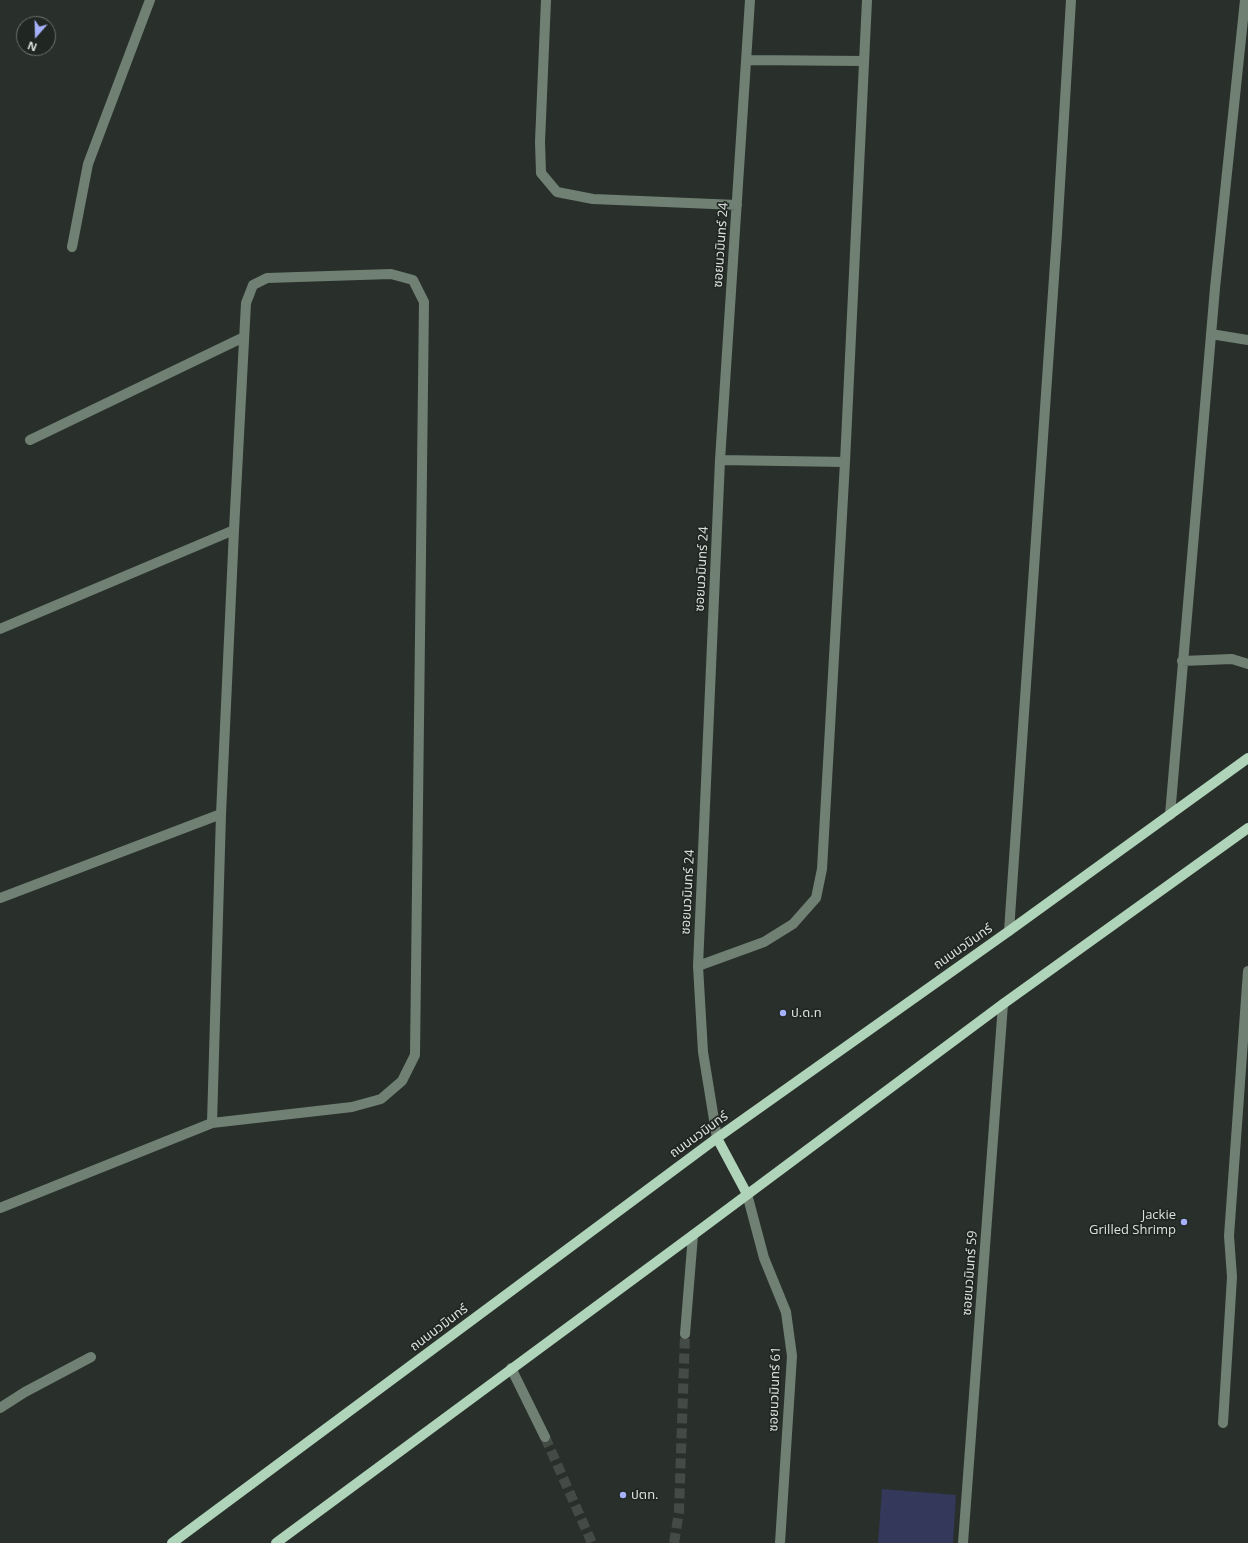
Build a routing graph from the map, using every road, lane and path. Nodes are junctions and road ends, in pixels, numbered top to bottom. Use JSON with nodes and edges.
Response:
{"nodes":[{"id":1,"x":150,"y":0,"type":"edge"},
{"id":2,"x":546,"y":0,"type":"edge"},
{"id":3,"x":750,"y":0,"type":"edge"},
{"id":4,"x":868,"y":0,"type":"edge"},
{"id":5,"x":1071,"y":0,"type":"edge"},
{"id":6,"x":1245,"y":0,"type":"edge"},
{"id":7,"x":747,"y":60,"type":"junction"},
{"id":8,"x":864,"y":61,"type":"junction"},
{"id":9,"x":737,"y":205,"type":"junction"},
{"id":10,"x":72,"y":247,"type":"dead end"},
{"id":11,"x":1211,"y":334,"type":"junction"},
{"id":12,"x":244,"y":337,"type":"junction"},
{"id":13,"x":1248,"y":340,"type":"edge"},
{"id":14,"x":30,"y":440,"type":"dead end"},
{"id":15,"x":720,"y":460,"type":"junction"},
{"id":16,"x":845,"y":462,"type":"junction"},
{"id":17,"x":234,"y":530,"type":"junction"},
{"id":18,"x":0,"y":628,"type":"edge"},
{"id":19,"x":1182,"y":661,"type":"junction"},
{"id":20,"x":1248,"y":664,"type":"edge"},
{"id":21,"x":1248,"y":758,"type":"edge"},
{"id":22,"x":221,"y":814,"type":"junction"},
{"id":23,"x":1170,"y":815,"type":"junction"},
{"id":24,"x":1248,"y":828,"type":"edge"},
{"id":25,"x":0,"y":898,"type":"edge"},
{"id":26,"x":1009,"y":931,"type":"junction"},
{"id":27,"x":698,"y":966,"type":"junction"},
{"id":28,"x":1248,"y":971,"type":"edge"},
{"id":29,"x":1003,"y":1004,"type":"junction"},
{"id":30,"x":212,"y":1123,"type":"junction"},
{"id":31,"x":716,"y":1138,"type":"junction"},
{"id":32,"x":747,"y":1194,"type":"junction"},
{"id":33,"x":0,"y":1208,"type":"edge"},
{"id":34,"x":693,"y":1235,"type":"junction"},
{"id":35,"x":685,"y":1334,"type":"tunnel mouth"},
{"id":36,"x":91,"y":1357,"type":"dead end"},
{"id":37,"x":511,"y":1368,"type":"junction"},
{"id":38,"x":0,"y":1408,"type":"edge"},
{"id":39,"x":1223,"y":1423,"type":"dead end"},
{"id":40,"x":545,"y":1437,"type":"tunnel mouth"},
{"id":41,"x":172,"y":1543,"type":"edge"},
{"id":42,"x":276,"y":1543,"type":"edge"},
{"id":43,"x":780,"y":1543,"type":"edge"},
{"id":44,"x":963,"y":1543,"type":"edge"}],
"edges":[{"from":1,"to":10,"type":"street"},
{"from":2,"to":9,"type":"street"},
{"from":3,"to":7,"type":"street","name":"ซอยนวมินทร์ 24"},
{"from":4,"to":8,"type":"street"},
{"from":5,"to":26,"type":"street"},
{"from":6,"to":11,"type":"street"},
{"from":7,"to":8,"type":"street"},
{"from":7,"to":9,"type":"street","name":"ซอยนวมินทร์ 24"},
{"from":8,"to":16,"type":"street"},
{"from":9,"to":15,"type":"street","name":"ซอยนวมินทร์ 24"},
{"from":11,"to":13,"type":"street"},
{"from":11,"to":19,"type":"street"},
{"from":12,"to":14,"type":"street"},
{"from":12,"to":17,"type":"street"},
{"from":12,"to":30,"type":"street"},
{"from":15,"to":16,"type":"street"},
{"from":15,"to":27,"type":"street","name":"ซอยนวมินทร์ 24"},
{"from":16,"to":27,"type":"street"},
{"from":17,"to":18,"type":"street"},
{"from":17,"to":22,"type":"street"},
{"from":19,"to":20,"type":"street"},
{"from":19,"to":23,"type":"street"},
{"from":21,"to":23,"type":"main road","name":"ถนนนวมินทร์"},
{"from":22,"to":25,"type":"street"},
{"from":22,"to":30,"type":"street"},
{"from":23,"to":26,"type":"main road","name":"ถนนนวมินทร์"},
{"from":24,"to":29,"type":"main road"},
{"from":26,"to":31,"type":"main road","name":"ถนนนวมินทร์"},
{"from":27,"to":31,"type":"street","name":"ซอยนวมินทร์ 24"},
{"from":28,"to":39,"type":"street"},
{"from":29,"to":32,"type":"main road"},
{"from":29,"to":44,"type":"street","name":"ซอยนวมินทร์ 59"},
{"from":30,"to":33,"type":"street"},
{"from":31,"to":32,"type":"main road"},
{"from":31,"to":41,"type":"main road","name":"ถนนนวมินทร์"},
{"from":32,"to":34,"type":"main road"},
{"from":32,"to":43,"type":"street","name":"ซอยนวมินทร์ 61"},
{"from":34,"to":35,"type":"street"},
{"from":34,"to":37,"type":"main road"},
{"from":36,"to":38,"type":"street"},
{"from":37,"to":40,"type":"street"},
{"from":37,"to":42,"type":"main road"}]}
